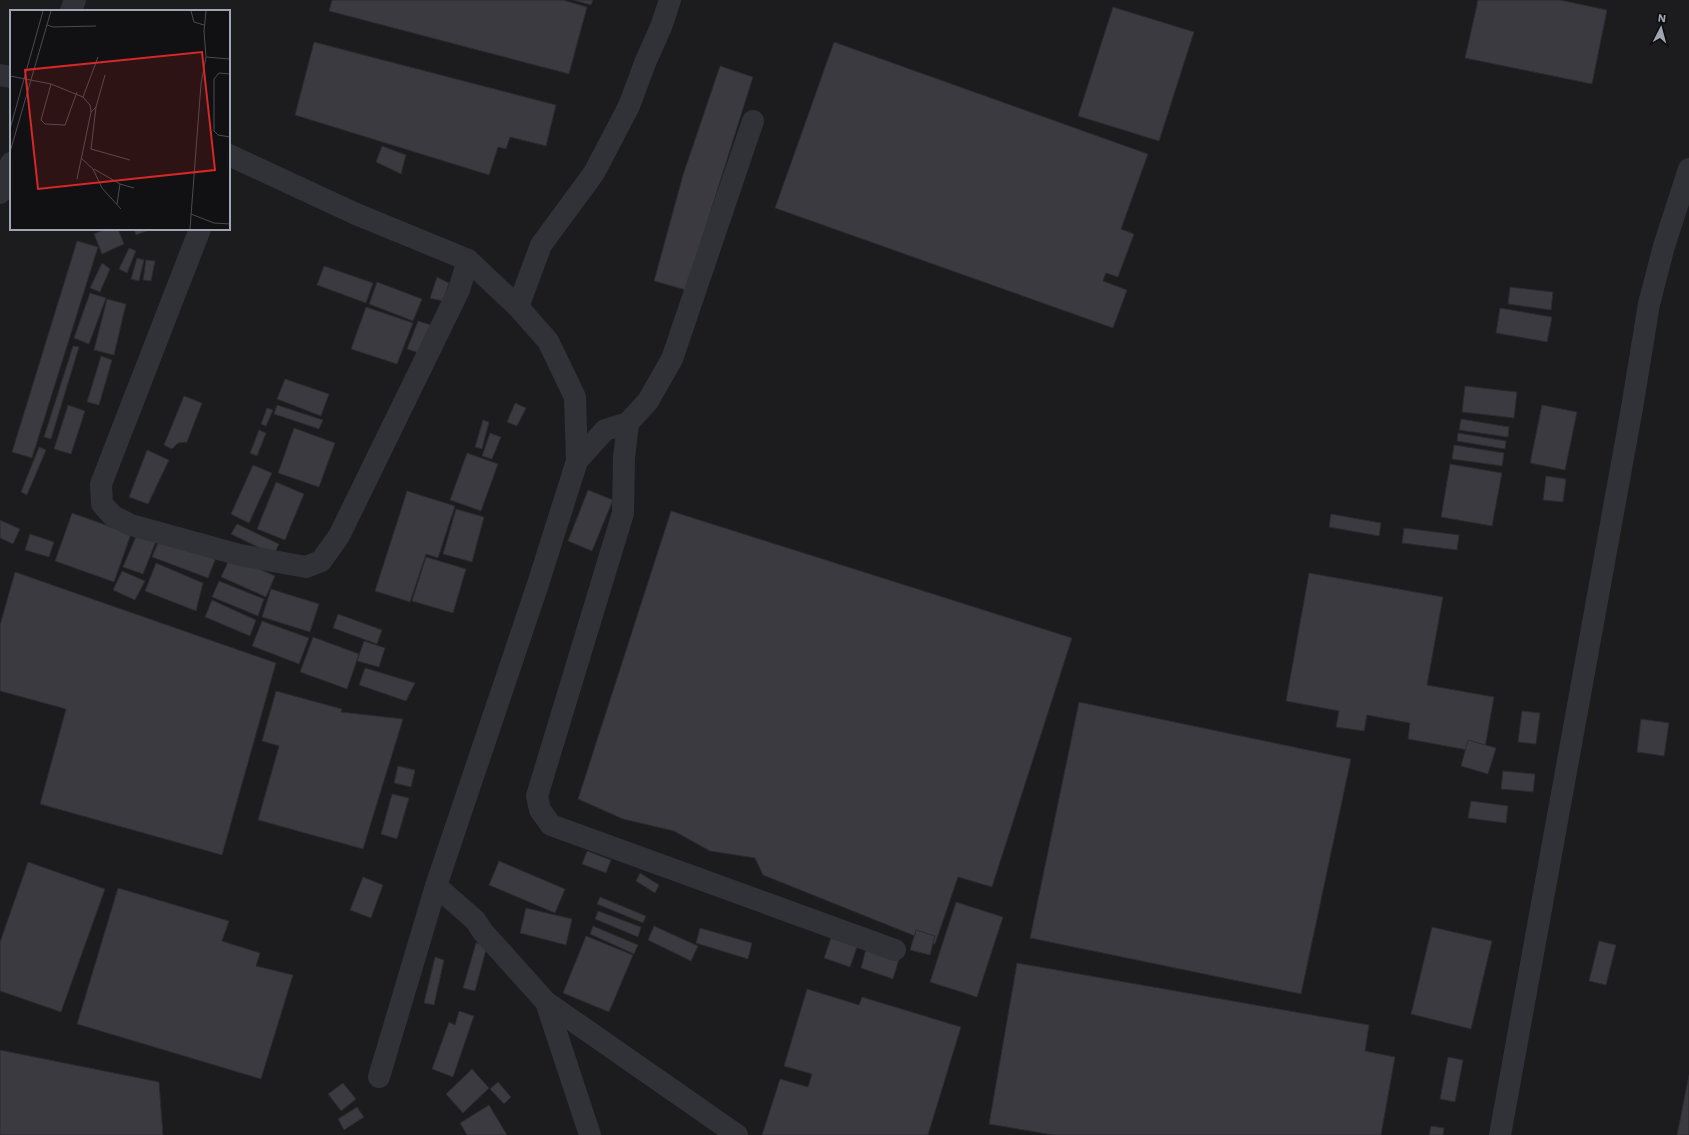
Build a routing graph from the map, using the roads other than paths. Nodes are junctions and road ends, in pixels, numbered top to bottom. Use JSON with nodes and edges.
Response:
{"nodes":[{"id":1,"x":76,"y":0,"type":"edge"},
{"id":2,"x":670,"y":0,"type":"edge"},
{"id":3,"x":71,"y":10,"type":"edge"},
{"id":4,"x":0,"y":75,"type":"edge"},
{"id":5,"x":10,"y":77,"type":"edge"},
{"id":6,"x":753,"y":122,"type":"dead end"},
{"id":7,"x":230,"y":159,"type":"edge"},
{"id":8,"x":10,"y":166,"type":"edge"},
{"id":9,"x":1689,"y":169,"type":"edge"},
{"id":10,"x":0,"y":193,"type":"edge"},
{"id":11,"x":200,"y":230,"type":"edge"},
{"id":12,"x":468,"y":260,"type":"junction"},
{"id":13,"x":518,"y":307,"type":"junction"},
{"id":14,"x":628,"y":423,"type":"junction"},
{"id":15,"x":577,"y":461,"type":"junction"},
{"id":16,"x":436,"y":886,"type":"junction"},
{"id":17,"x":895,"y":950,"type":"dead end"},
{"id":18,"x":546,"y":1002,"type":"junction"},
{"id":19,"x":379,"y":1077,"type":"dead end"},
{"id":20,"x":590,"y":1135,"type":"edge"},
{"id":21,"x":736,"y":1135,"type":"edge"},
{"id":22,"x":1500,"y":1135,"type":"edge"}],
"edges":[{"from":1,"to":3,"type":"street"},
{"from":2,"to":13,"type":"street"},
{"from":4,"to":5,"type":"street"},
{"from":6,"to":14,"type":"street"},
{"from":7,"to":12,"type":"street"},
{"from":8,"to":10,"type":"street"},
{"from":9,"to":22,"type":"street"},
{"from":11,"to":12,"type":"street"},
{"from":12,"to":13,"type":"street"},
{"from":13,"to":15,"type":"street"},
{"from":14,"to":15,"type":"street"},
{"from":14,"to":17,"type":"street"},
{"from":15,"to":16,"type":"street"},
{"from":16,"to":18,"type":"street"},
{"from":16,"to":19,"type":"street"},
{"from":18,"to":20,"type":"street"},
{"from":18,"to":21,"type":"street"}]}
